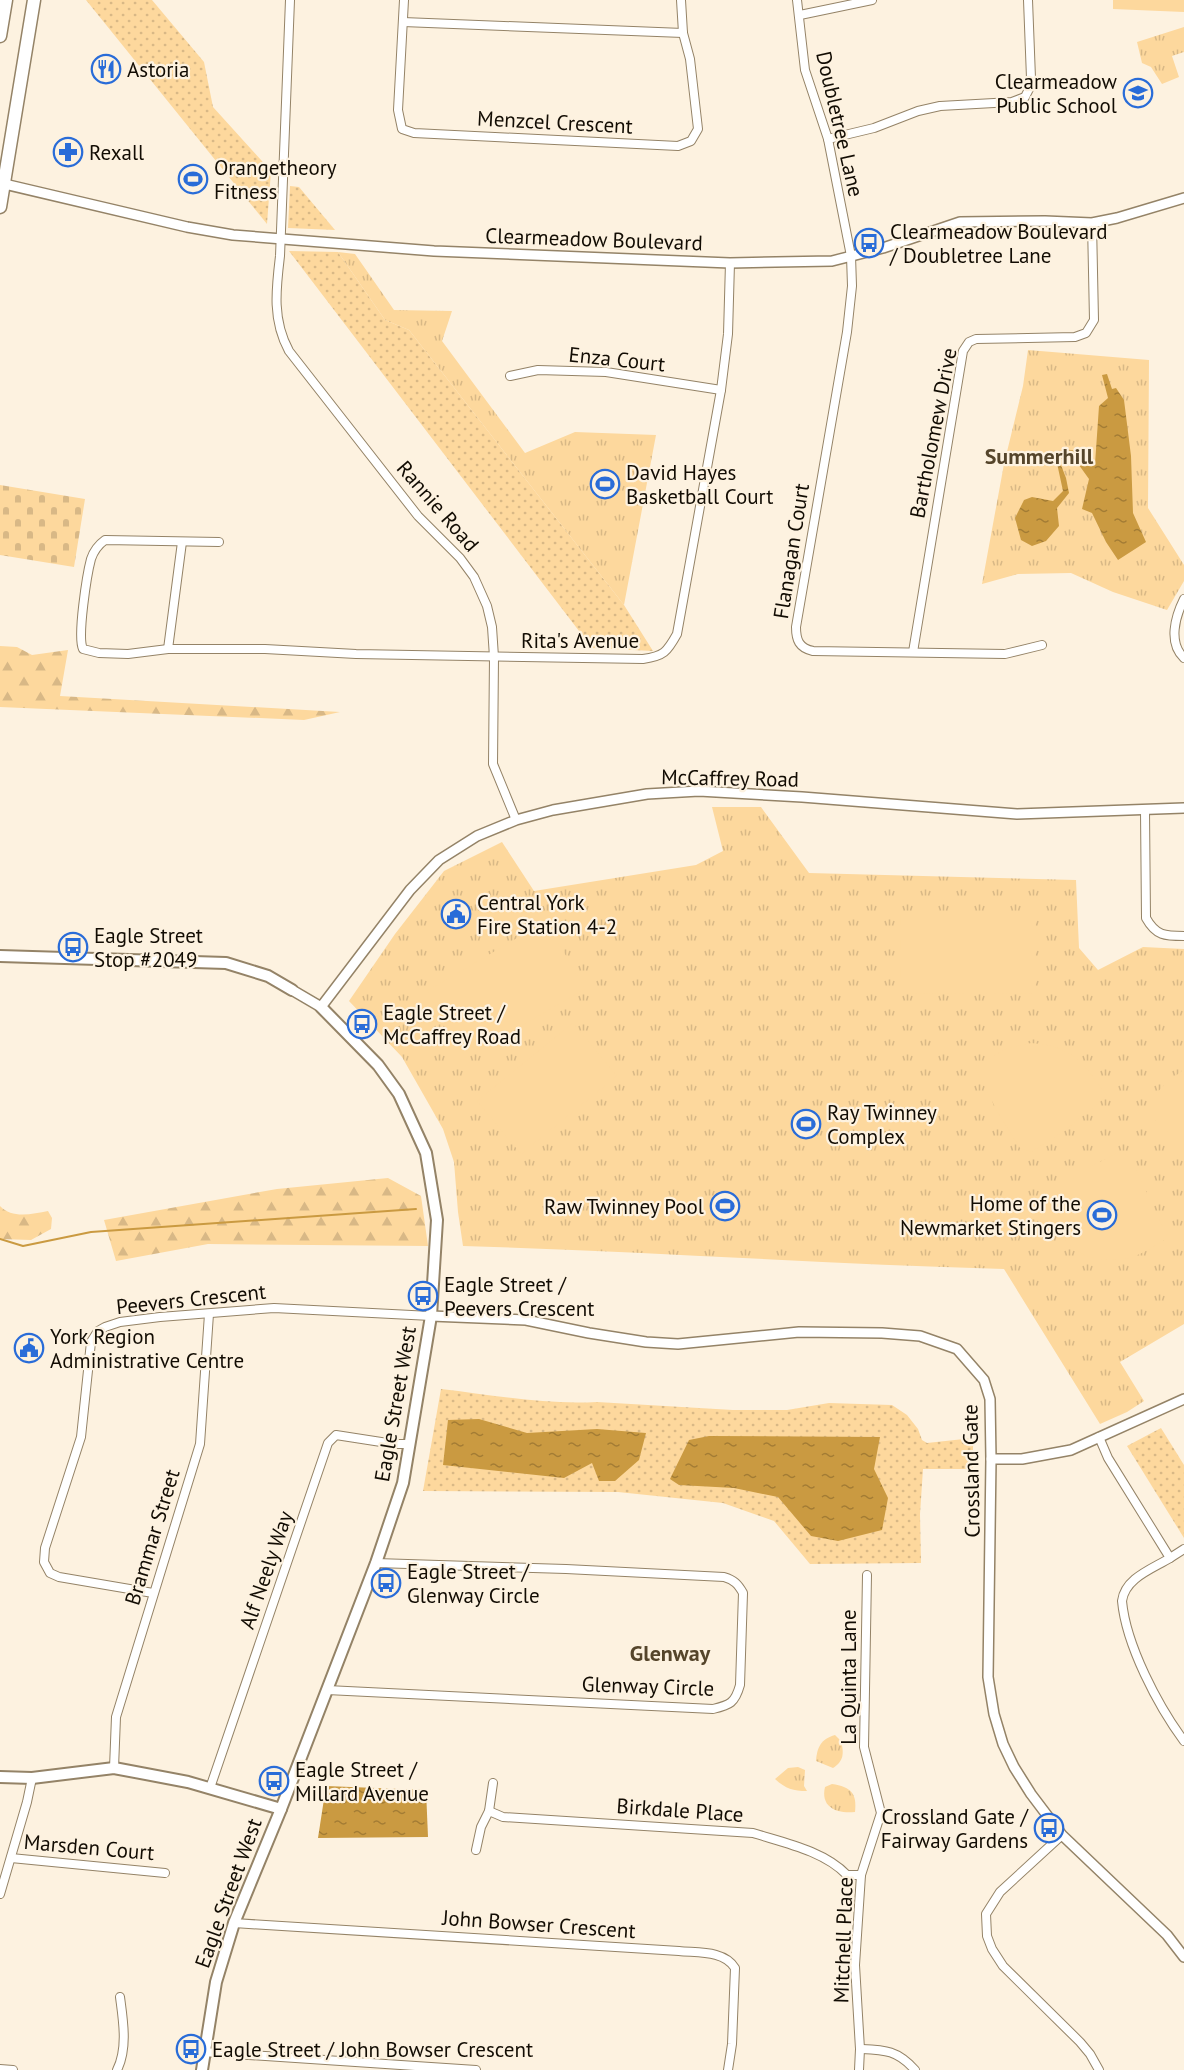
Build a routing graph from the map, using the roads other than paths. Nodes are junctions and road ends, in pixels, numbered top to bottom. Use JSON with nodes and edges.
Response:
{"nodes":[{"id":1,"x":6,"y":0,"type":"edge"},
{"id":2,"x":34,"y":0,"type":"edge"},
{"id":3,"x":290,"y":0,"type":"edge"},
{"id":4,"x":404,"y":0,"type":"edge"},
{"id":5,"x":681,"y":0,"type":"edge"},
{"id":6,"x":797,"y":0,"type":"edge"},
{"id":7,"x":872,"y":0,"type":"edge"},
{"id":8,"x":1028,"y":0,"type":"edge"},
{"id":9,"x":800,"y":15,"type":"junction"},
{"id":10,"x":403,"y":22,"type":"junction"},
{"id":11,"x":683,"y":33,"type":"junction"},
{"id":12,"x":0,"y":36,"type":"edge"},
{"id":13,"x":828,"y":139,"type":"junction"},
{"id":14,"x":2,"y":184,"type":"edge"},
{"id":15,"x":1184,"y":198,"type":"edge"},
{"id":16,"x":0,"y":207,"type":"edge"},
{"id":17,"x":1092,"y":223,"type":"junction"},
{"id":18,"x":279,"y":240,"type":"junction"},
{"id":19,"x":851,"y":256,"type":"junction"},
{"id":20,"x":730,"y":263,"type":"junction"},
{"id":21,"x":510,"y":376,"type":"dead end"},
{"id":22,"x":721,"y":390,"type":"junction"},
{"id":23,"x":219,"y":542,"type":"dead end"},
{"id":24,"x":182,"y":543,"type":"junction"},
{"id":25,"x":1184,"y":599,"type":"edge"},
{"id":26,"x":1041,"y":645,"type":"dead end"},
{"id":27,"x":168,"y":649,"type":"junction"},
{"id":28,"x":913,"y":652,"type":"junction"},
{"id":29,"x":494,"y":657,"type":"junction"},
{"id":30,"x":1184,"y":658,"type":"edge"},
{"id":31,"x":1184,"y":808,"type":"edge"},
{"id":32,"x":1145,"y":811,"type":"junction"},
{"id":33,"x":516,"y":820,"type":"junction"},
{"id":34,"x":1184,"y":936,"type":"edge"},
{"id":35,"x":0,"y":956,"type":"edge"},
{"id":36,"x":292,"y":990,"type":"joint"},
{"id":37,"x":321,"y":1007,"type":"junction"},
{"id":38,"x":209,"y":1314,"type":"junction"},
{"id":39,"x":431,"y":1316,"type":"junction"},
{"id":40,"x":1184,"y":1399,"type":"edge"},
{"id":41,"x":1099,"y":1437,"type":"junction"},
{"id":42,"x":409,"y":1444,"type":"junction"},
{"id":43,"x":991,"y":1459,"type":"junction"},
{"id":44,"x":1184,"y":1550,"type":"edge"},
{"id":45,"x":1170,"y":1558,"type":"junction"},
{"id":46,"x":376,"y":1563,"type":"junction"},
{"id":47,"x":867,"y":1575,"type":"dead end"},
{"id":48,"x":153,"y":1593,"type":"junction"},
{"id":49,"x":327,"y":1690,"type":"junction"},
{"id":50,"x":1184,"y":1741,"type":"edge"},
{"id":51,"x":114,"y":1768,"type":"junction"},
{"id":52,"x":0,"y":1777,"type":"edge"},
{"id":53,"x":32,"y":1778,"type":"junction"},
{"id":54,"x":493,"y":1783,"type":"dead end"},
{"id":55,"x":210,"y":1788,"type":"junction"},
{"id":56,"x":281,"y":1809,"type":"junction"},
{"id":57,"x":489,"y":1810,"type":"junction"},
{"id":58,"x":881,"y":1813,"type":"joint"},
{"id":59,"x":1062,"y":1835,"type":"junction"},
{"id":60,"x":476,"y":1850,"type":"dead end"},
{"id":61,"x":11,"y":1858,"type":"junction"},
{"id":62,"x":165,"y":1873,"type":"dead end"},
{"id":63,"x":861,"y":1875,"type":"junction"},
{"id":64,"x":0,"y":1894,"type":"edge"},
{"id":65,"x":234,"y":1923,"type":"junction"},
{"id":66,"x":1184,"y":1957,"type":"edge"},
{"id":67,"x":120,"y":1997,"type":"dead end"},
{"id":68,"x":860,"y":2049,"type":"junction"},
{"id":69,"x":203,"y":2052,"type":"junction"},
{"id":70,"x":0,"y":2069,"type":"edge"},
{"id":71,"x":13,"y":2070,"type":"edge"},
{"id":72,"x":117,"y":2070,"type":"edge"},
{"id":73,"x":202,"y":2070,"type":"edge"},
{"id":74,"x":476,"y":2070,"type":"edge"},
{"id":75,"x":728,"y":2070,"type":"edge"},
{"id":76,"x":859,"y":2070,"type":"edge"},
{"id":77,"x":915,"y":2070,"type":"edge"},
{"id":78,"x":1099,"y":2070,"type":"edge"}],
"edges":[{"from":1,"to":12,"type":"main road"},
{"from":2,"to":14,"type":"main road"},
{"from":3,"to":18,"type":"street","name":"Rannie Road"},
{"from":4,"to":10,"type":"street","name":"Menzcel Crescent"},
{"from":5,"to":11,"type":"street","name":"Menzcel Crescent"},
{"from":6,"to":9,"type":"street","name":"Doubletree Lane"},
{"from":7,"to":9,"type":"street"},
{"from":8,"to":13,"type":"street"},
{"from":9,"to":13,"type":"street","name":"Doubletree Lane"},
{"from":10,"to":11,"type":"street"},
{"from":10,"to":11,"type":"street","name":"Menzcel Crescent"},
{"from":13,"to":19,"type":"street","name":"Doubletree Lane"},
{"from":14,"to":16,"type":"main road"},
{"from":14,"to":18,"type":"street","name":"Clearmeadow Boulevard"},
{"from":15,"to":17,"type":"street","name":"Clearmeadow Boulevard"},
{"from":17,"to":19,"type":"street","name":"Clearmeadow Boulevard"},
{"from":17,"to":28,"type":"street","name":"Bartholomew Drive"},
{"from":18,"to":20,"type":"street","name":"Clearmeadow Boulevard"},
{"from":18,"to":29,"type":"street","name":"Rannie Road"},
{"from":19,"to":20,"type":"street","name":"Clearmeadow Boulevard"},
{"from":19,"to":28,"type":"street","name":"Flanagan Court"},
{"from":20,"to":22,"type":"street","name":"Rita's Avenue"},
{"from":21,"to":22,"type":"street","name":"Enza Court"},
{"from":22,"to":29,"type":"street","name":"Rita's Avenue"},
{"from":23,"to":24,"type":"street"},
{"from":24,"to":27,"type":"street"},
{"from":24,"to":27,"type":"street","name":"Rita's Avenue"},
{"from":25,"to":30,"type":"street"},
{"from":26,"to":28,"type":"street","name":"Flanagan Court"},
{"from":27,"to":29,"type":"street","name":"Rita's Avenue"},
{"from":29,"to":33,"type":"street","name":"Rannie Road"},
{"from":31,"to":32,"type":"street","name":"McCaffrey Road"},
{"from":32,"to":33,"type":"street","name":"McCaffrey Road"},
{"from":32,"to":34,"type":"street"},
{"from":33,"to":37,"type":"street","name":"McCaffrey Road"},
{"from":35,"to":36,"type":"main road","name":"Eagle Street West"},
{"from":36,"to":37,"type":"street","name":"Eagle Street West"},
{"from":37,"to":39,"type":"main road","name":"Eagle Street West"},
{"from":38,"to":39,"type":"street","name":"Peevers Crescent"},
{"from":38,"to":48,"type":"street","name":"Brammar Street"},
{"from":38,"to":48,"type":"street","name":"Peevers Crescent"},
{"from":39,"to":42,"type":"main road","name":"Eagle Street West"},
{"from":39,"to":43,"type":"street","name":"Crossland Gate"},
{"from":40,"to":41,"type":"street"},
{"from":41,"to":43,"type":"street"},
{"from":41,"to":45,"type":"street"},
{"from":42,"to":46,"type":"main road","name":"Eagle Street West"},
{"from":42,"to":55,"type":"street","name":"Alf Neely Way"},
{"from":43,"to":59,"type":"street","name":"Crossland Gate"},
{"from":44,"to":45,"type":"street"},
{"from":45,"to":50,"type":"street"},
{"from":46,"to":49,"type":"main road","name":"Eagle Street West"},
{"from":46,"to":49,"type":"street","name":"Glenway Circle"},
{"from":47,"to":58,"type":"street","name":"La Quinta Lane"},
{"from":48,"to":51,"type":"street","name":"Brammar Street"},
{"from":49,"to":56,"type":"main road","name":"Eagle Street West"},
{"from":51,"to":53,"type":"main road"},
{"from":51,"to":55,"type":"main road"},
{"from":52,"to":53,"type":"main road"},
{"from":53,"to":61,"type":"street"},
{"from":54,"to":57,"type":"street"},
{"from":55,"to":56,"type":"main road"},
{"from":56,"to":65,"type":"main road","name":"Eagle Street West"},
{"from":57,"to":60,"type":"street"},
{"from":57,"to":63,"type":"street","name":"Birkdale Place"},
{"from":58,"to":63,"type":"street","name":"Mitchell Place"},
{"from":59,"to":66,"type":"street","name":"Crossland Gate"},
{"from":59,"to":78,"type":"street"},
{"from":61,"to":62,"type":"street","name":"Marsden Court"},
{"from":61,"to":64,"type":"street"},
{"from":63,"to":68,"type":"street","name":"Mitchell Place"},
{"from":65,"to":69,"type":"main road","name":"Eagle Street West"},
{"from":65,"to":75,"type":"street","name":"John Bowser Crescent"},
{"from":67,"to":72,"type":"street"},
{"from":68,"to":76,"type":"street","name":"Mitchell Place"},
{"from":68,"to":77,"type":"street"},
{"from":69,"to":73,"type":"main road","name":"Eagle Street West"},
{"from":69,"to":74,"type":"street"},
{"from":70,"to":71,"type":"street"}]}
